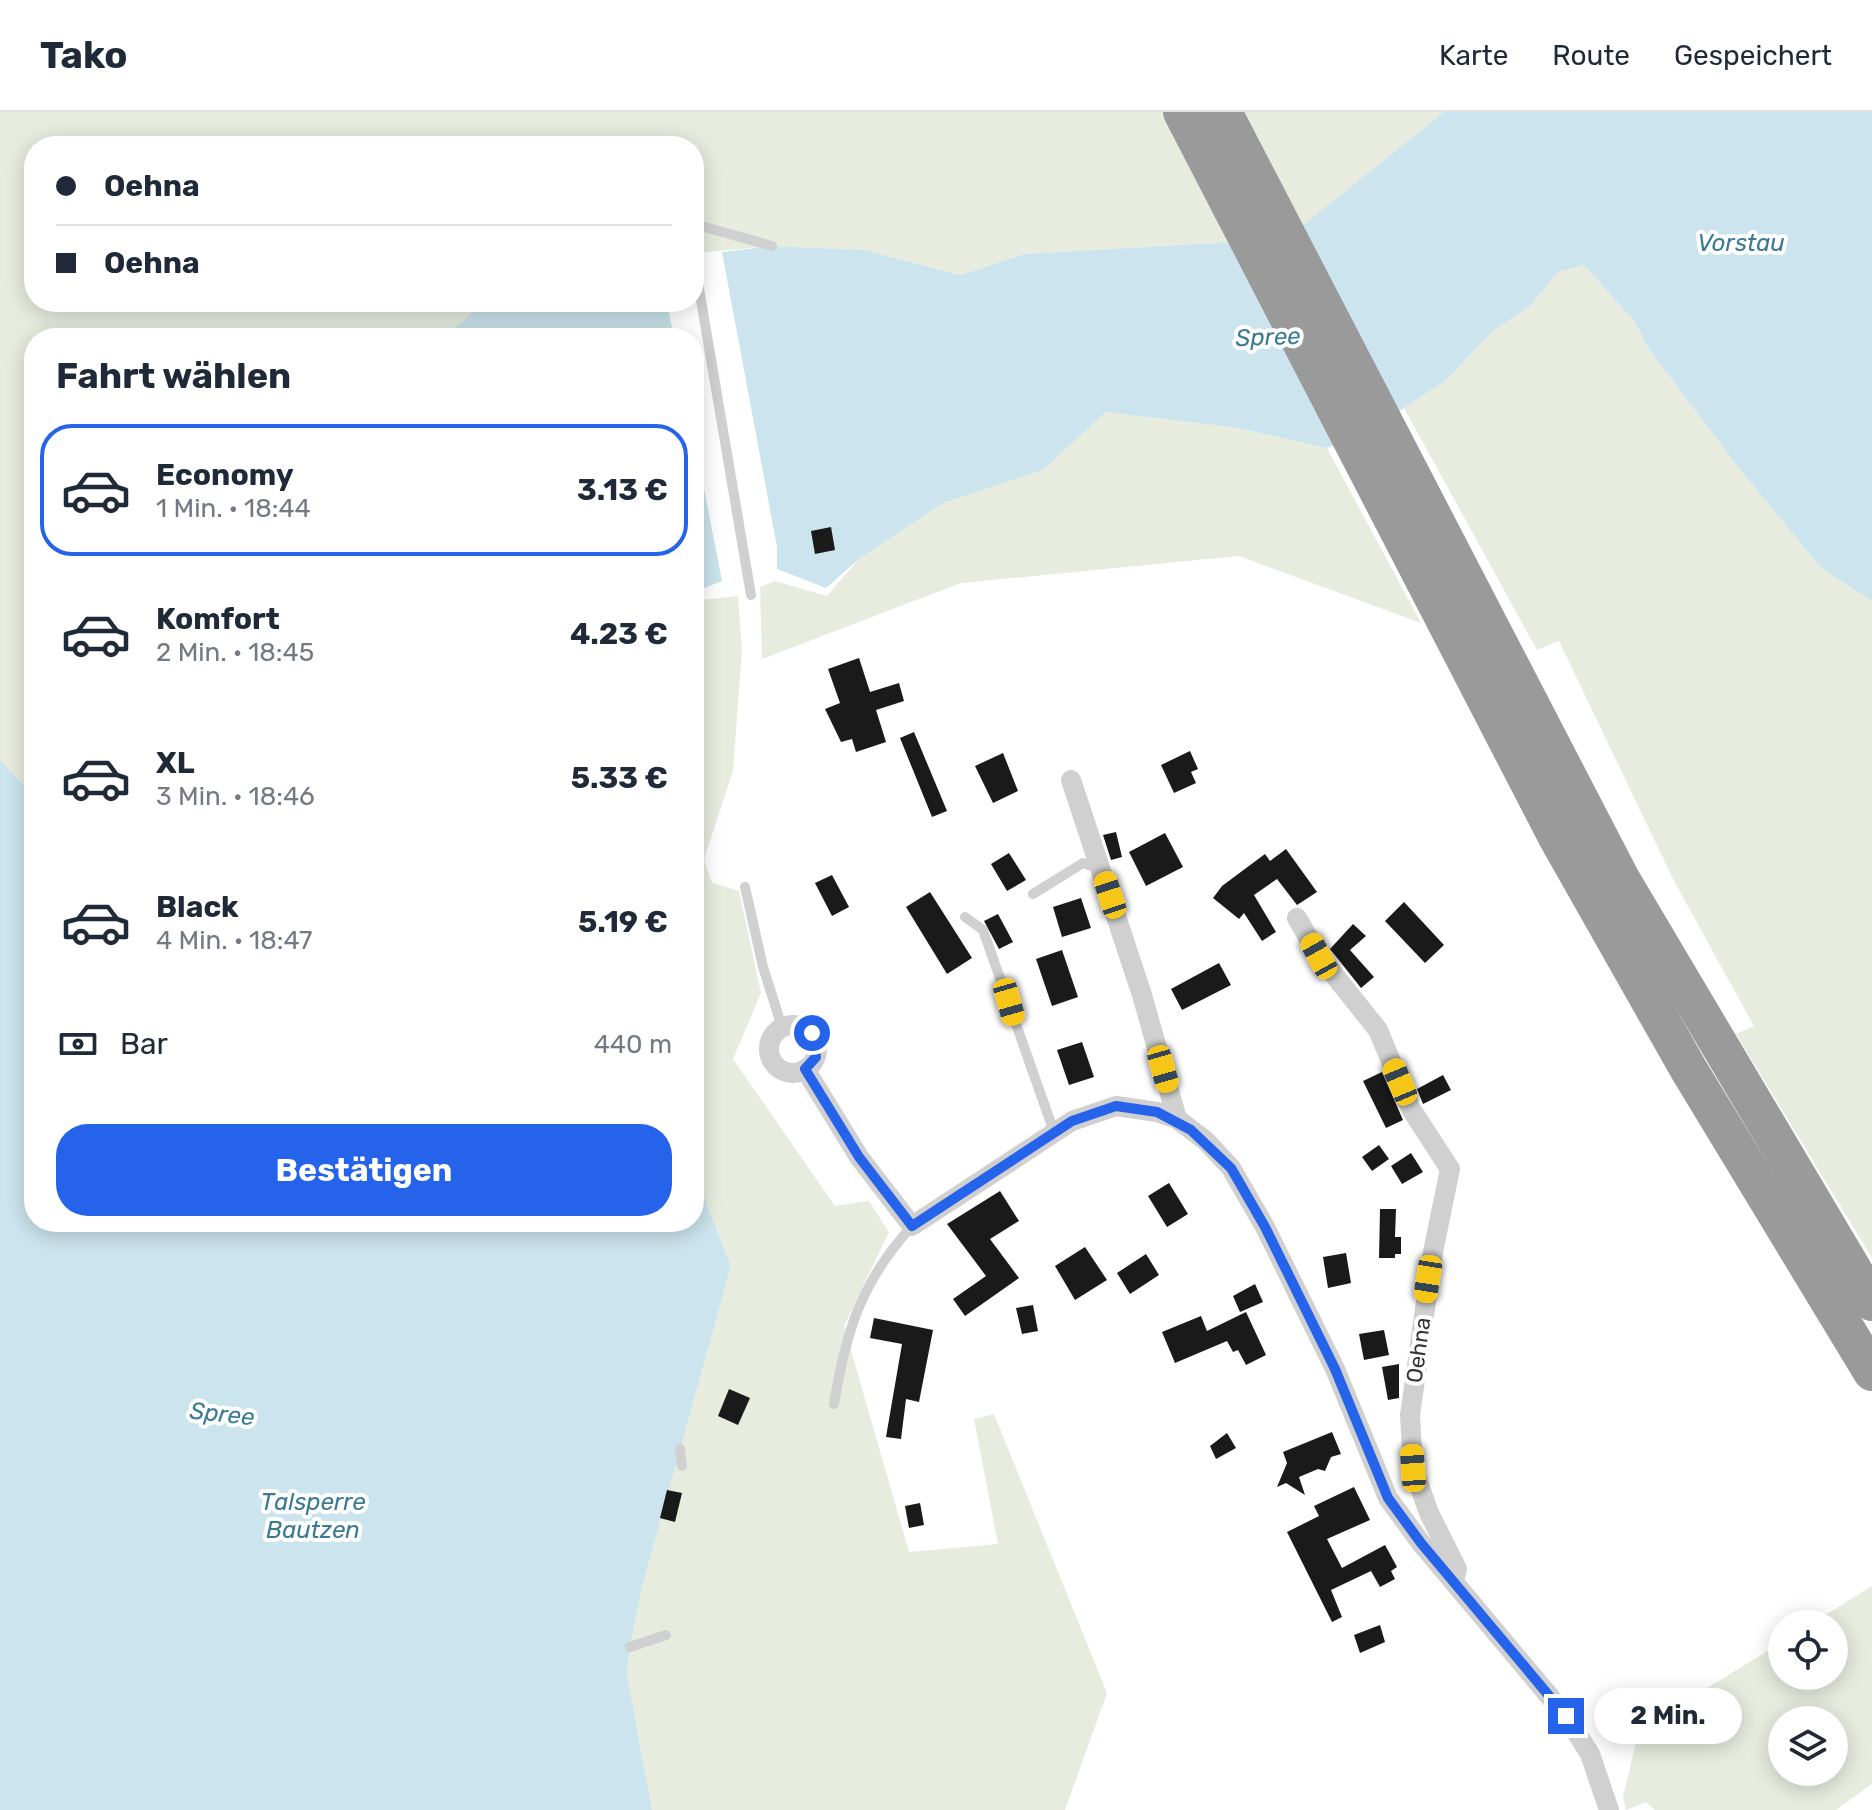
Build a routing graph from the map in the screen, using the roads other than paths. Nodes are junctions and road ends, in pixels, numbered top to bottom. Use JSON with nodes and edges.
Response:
{"nodes":[{"id":1,"x":1207,"y":120,"type":"edge"},
{"id":2,"x":704,"y":227,"type":"edge"},
{"id":3,"x":772,"y":246,"type":"dead end"},
{"id":4,"x":703,"y":312,"type":"edge"},
{"id":5,"x":1424,"y":540,"type":"junction"},
{"id":6,"x":751,"y":595,"type":"dead end"},
{"id":7,"x":1071,"y":780,"type":"dead end"},
{"id":8,"x":1102,"y":870,"type":"junction"},
{"id":9,"x":745,"y":887,"type":"dead end"},
{"id":10,"x":1033,"y":894,"type":"dead end"},
{"id":11,"x":965,"y":917,"type":"dead end"},
{"id":12,"x":1297,"y":918,"type":"dead end"},
{"id":13,"x":782,"y":1027,"type":"junction"},
{"id":14,"x":805,"y":1069,"type":"junction"},
{"id":15,"x":1177,"y":1119,"type":"junction"},
{"id":16,"x":1054,"y":1132,"type":"junction"},
{"id":17,"x":912,"y":1226,"type":"junction"},
{"id":18,"x":1872,"y":1302,"type":"edge"},
{"id":19,"x":1872,"y":1372,"type":"edge"},
{"id":20,"x":834,"y":1404,"type":"dead end"},
{"id":21,"x":680,"y":1449,"type":"dead end"},
{"id":22,"x":682,"y":1466,"type":"dead end"},
{"id":23,"x":1454,"y":1580,"type":"junction"},
{"id":24,"x":666,"y":1635,"type":"dead end"},
{"id":25,"x":630,"y":1647,"type":"dead end"},
{"id":26,"x":1609,"y":1810,"type":"edge"}],
"edges":[{"from":1,"to":5,"type":"highway"},
{"from":2,"to":3,"type":"lane"},
{"from":4,"to":6,"type":"lane"},
{"from":5,"to":18,"type":"highway"},
{"from":5,"to":19,"type":"highway"},
{"from":7,"to":8,"type":"street"},
{"from":8,"to":10,"type":"lane"},
{"from":8,"to":15,"type":"street"},
{"from":9,"to":13,"type":"lane"},
{"from":11,"to":16,"type":"lane"},
{"from":12,"to":23,"type":"street","name":"Oehna"},
{"from":13,"to":14,"type":"street"},
{"from":13,"to":14,"type":"street"},
{"from":14,"to":17,"type":"street"},
{"from":15,"to":16,"type":"street","name":"Oehna"},
{"from":15,"to":23,"type":"street","name":"Oehna"},
{"from":16,"to":17,"type":"street","name":"Oehna"},
{"from":17,"to":20,"type":"lane","name":"Oehna"},
{"from":21,"to":22,"type":"lane"},
{"from":23,"to":26,"type":"street","name":"Oehna"},
{"from":24,"to":25,"type":"lane"}]}
